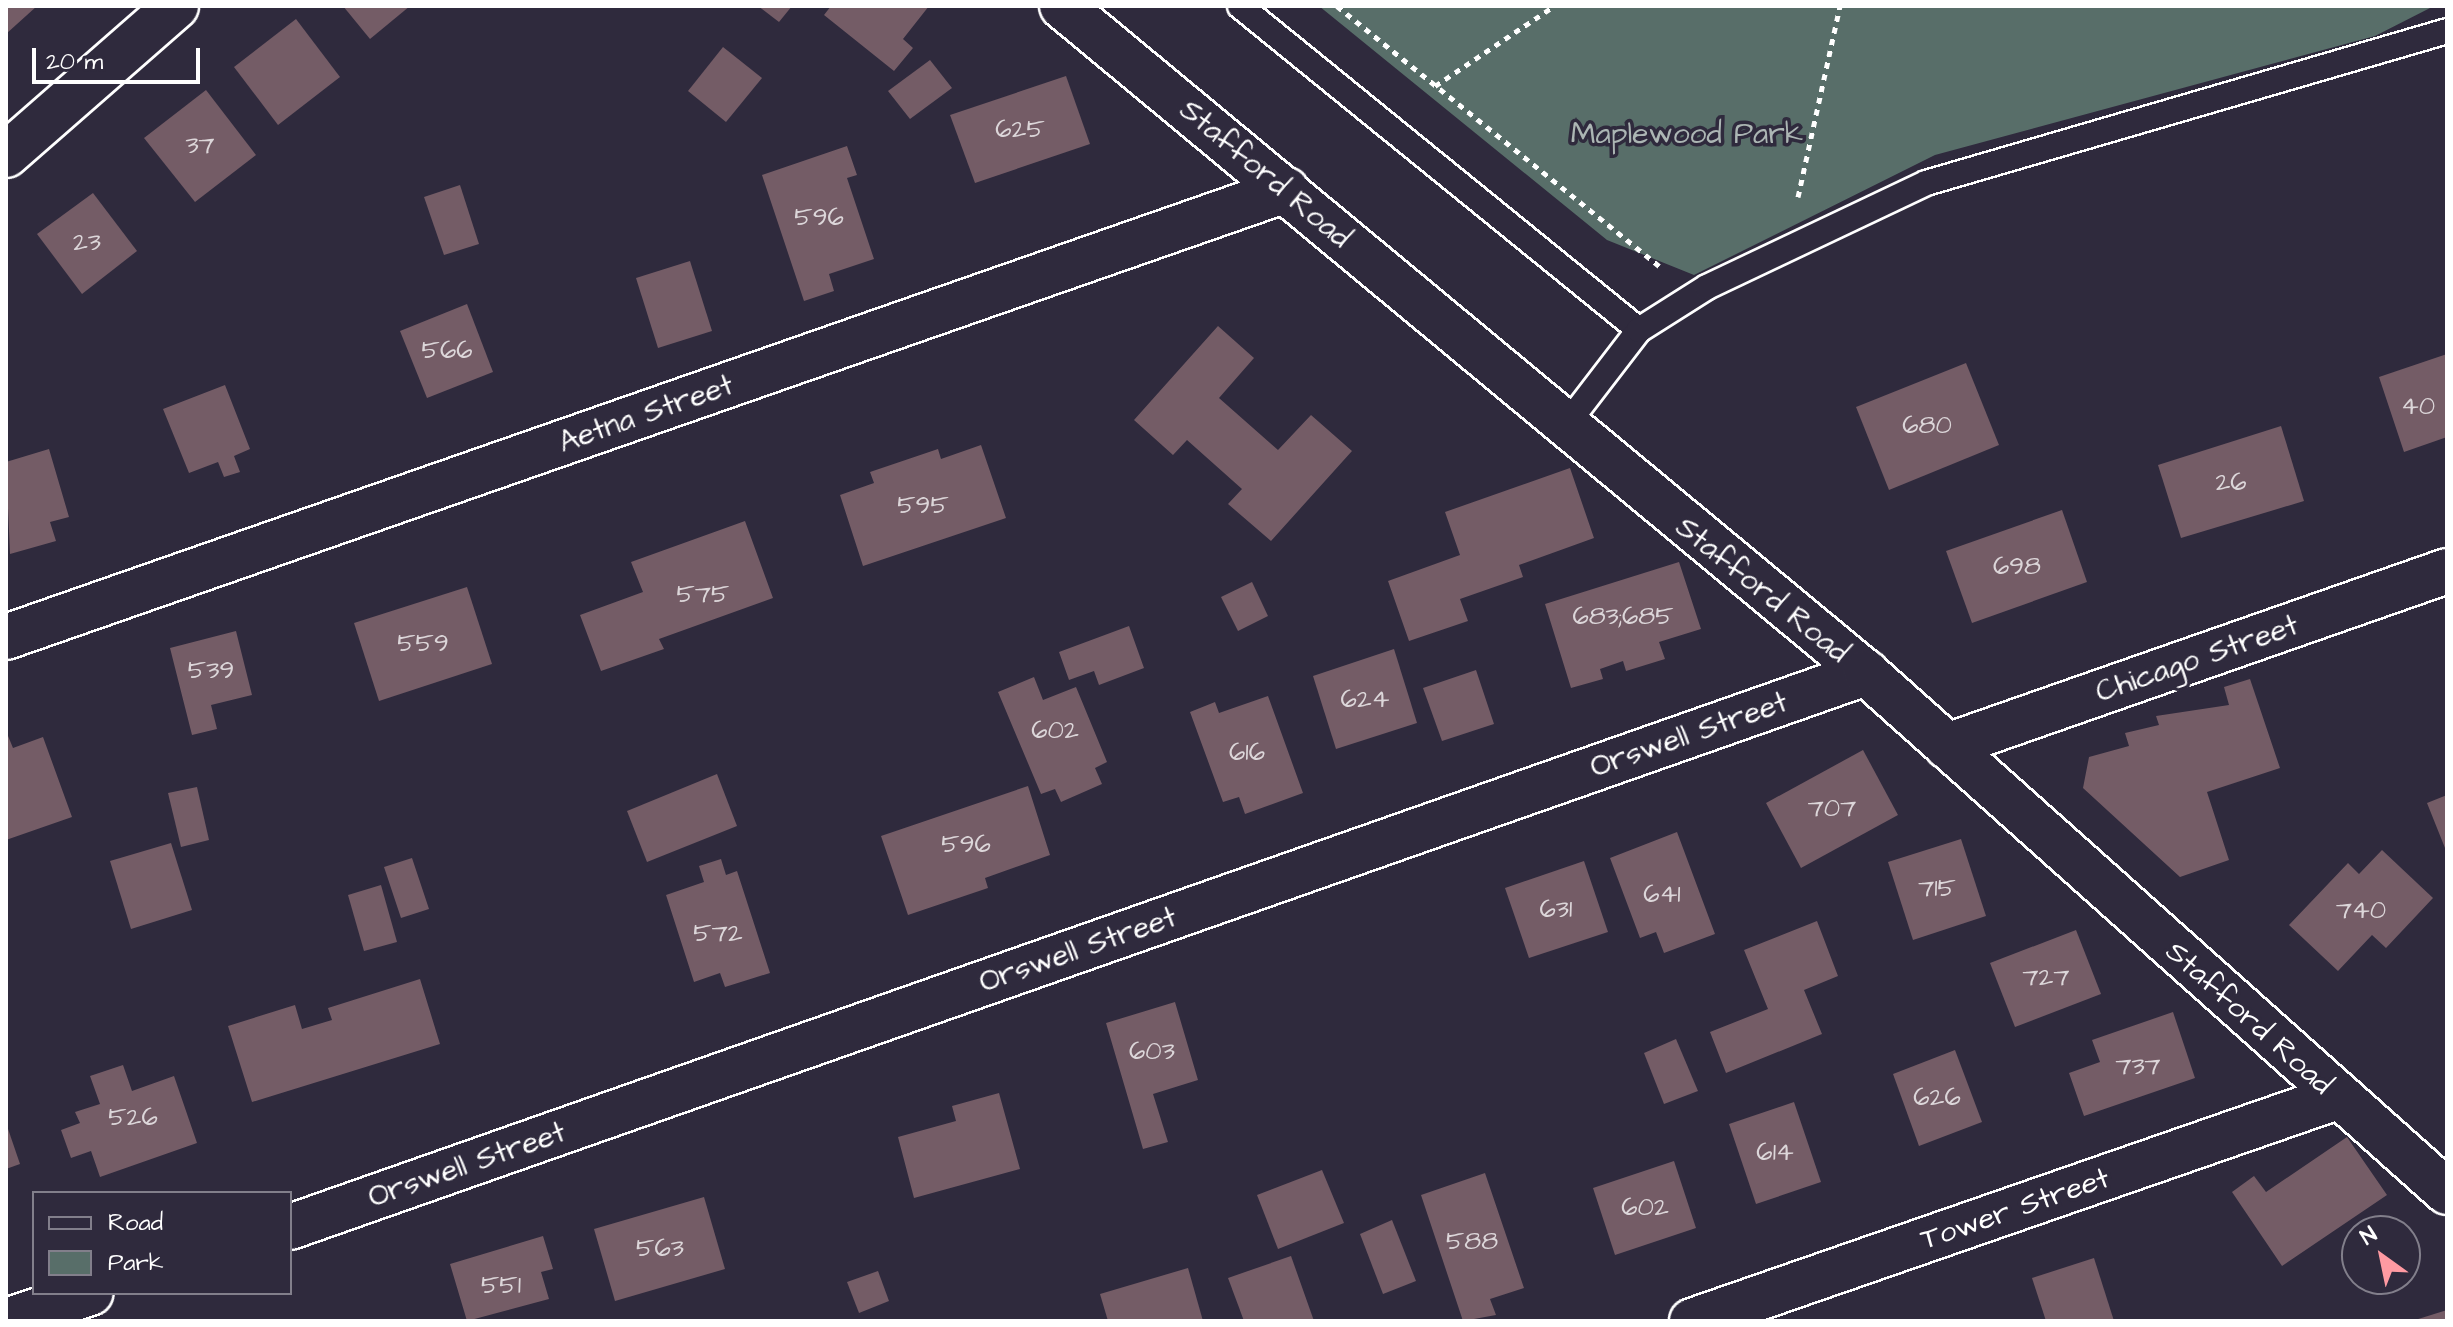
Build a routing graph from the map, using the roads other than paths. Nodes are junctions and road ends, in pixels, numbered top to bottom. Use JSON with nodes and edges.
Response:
{"nodes":[{"id":1,"x":176,"y":6,"type":"edge"},
{"id":2,"x":1062,"y":6,"type":"edge"},
{"id":3,"x":1240,"y":6,"type":"edge"},
{"id":4,"x":2447,"y":31,"type":"edge"},
{"id":5,"x":6,"y":155,"type":"edge"},
{"id":6,"x":1286,"y":190,"type":"junction"},
{"id":7,"x":1639,"y":330,"type":"junction"},
{"id":8,"x":1563,"y":429,"type":"junction"},
{"id":9,"x":2447,"y":571,"type":"edge"},
{"id":10,"x":6,"y":637,"type":"edge"},
{"id":11,"x":1866,"y":673,"type":"junction"},
{"id":12,"x":1947,"y":746,"type":"junction"},
{"id":13,"x":2337,"y":1097,"type":"junction"},
{"id":14,"x":2447,"y":1192,"type":"edge"},
{"id":15,"x":292,"y":1226,"type":"edge"},
{"id":16,"x":84,"y":1295,"type":"edge"},
{"id":17,"x":6,"y":1321,"type":"edge"},
{"id":18,"x":1692,"y":1321,"type":"edge"}],
"edges":[{"from":1,"to":5,"type":"street"},
{"from":2,"to":6,"type":"street","name":"Stafford Road"},
{"from":3,"to":7,"type":"lane"},
{"from":4,"to":7,"type":"lane"},
{"from":6,"to":8,"type":"street","name":"Stafford Road"},
{"from":6,"to":10,"type":"street","name":"Aetna Street"},
{"from":7,"to":8,"type":"lane"},
{"from":8,"to":11,"type":"street","name":"Stafford Road"},
{"from":9,"to":12,"type":"street","name":"Chicago Street"},
{"from":11,"to":12,"type":"street","name":"Stafford Road"},
{"from":11,"to":15,"type":"street","name":"Orswell Street"},
{"from":12,"to":13,"type":"street","name":"Stafford Road"},
{"from":13,"to":14,"type":"street","name":"Stafford Road"},
{"from":13,"to":18,"type":"street","name":"Tower Street"},
{"from":16,"to":17,"type":"street"}]}
